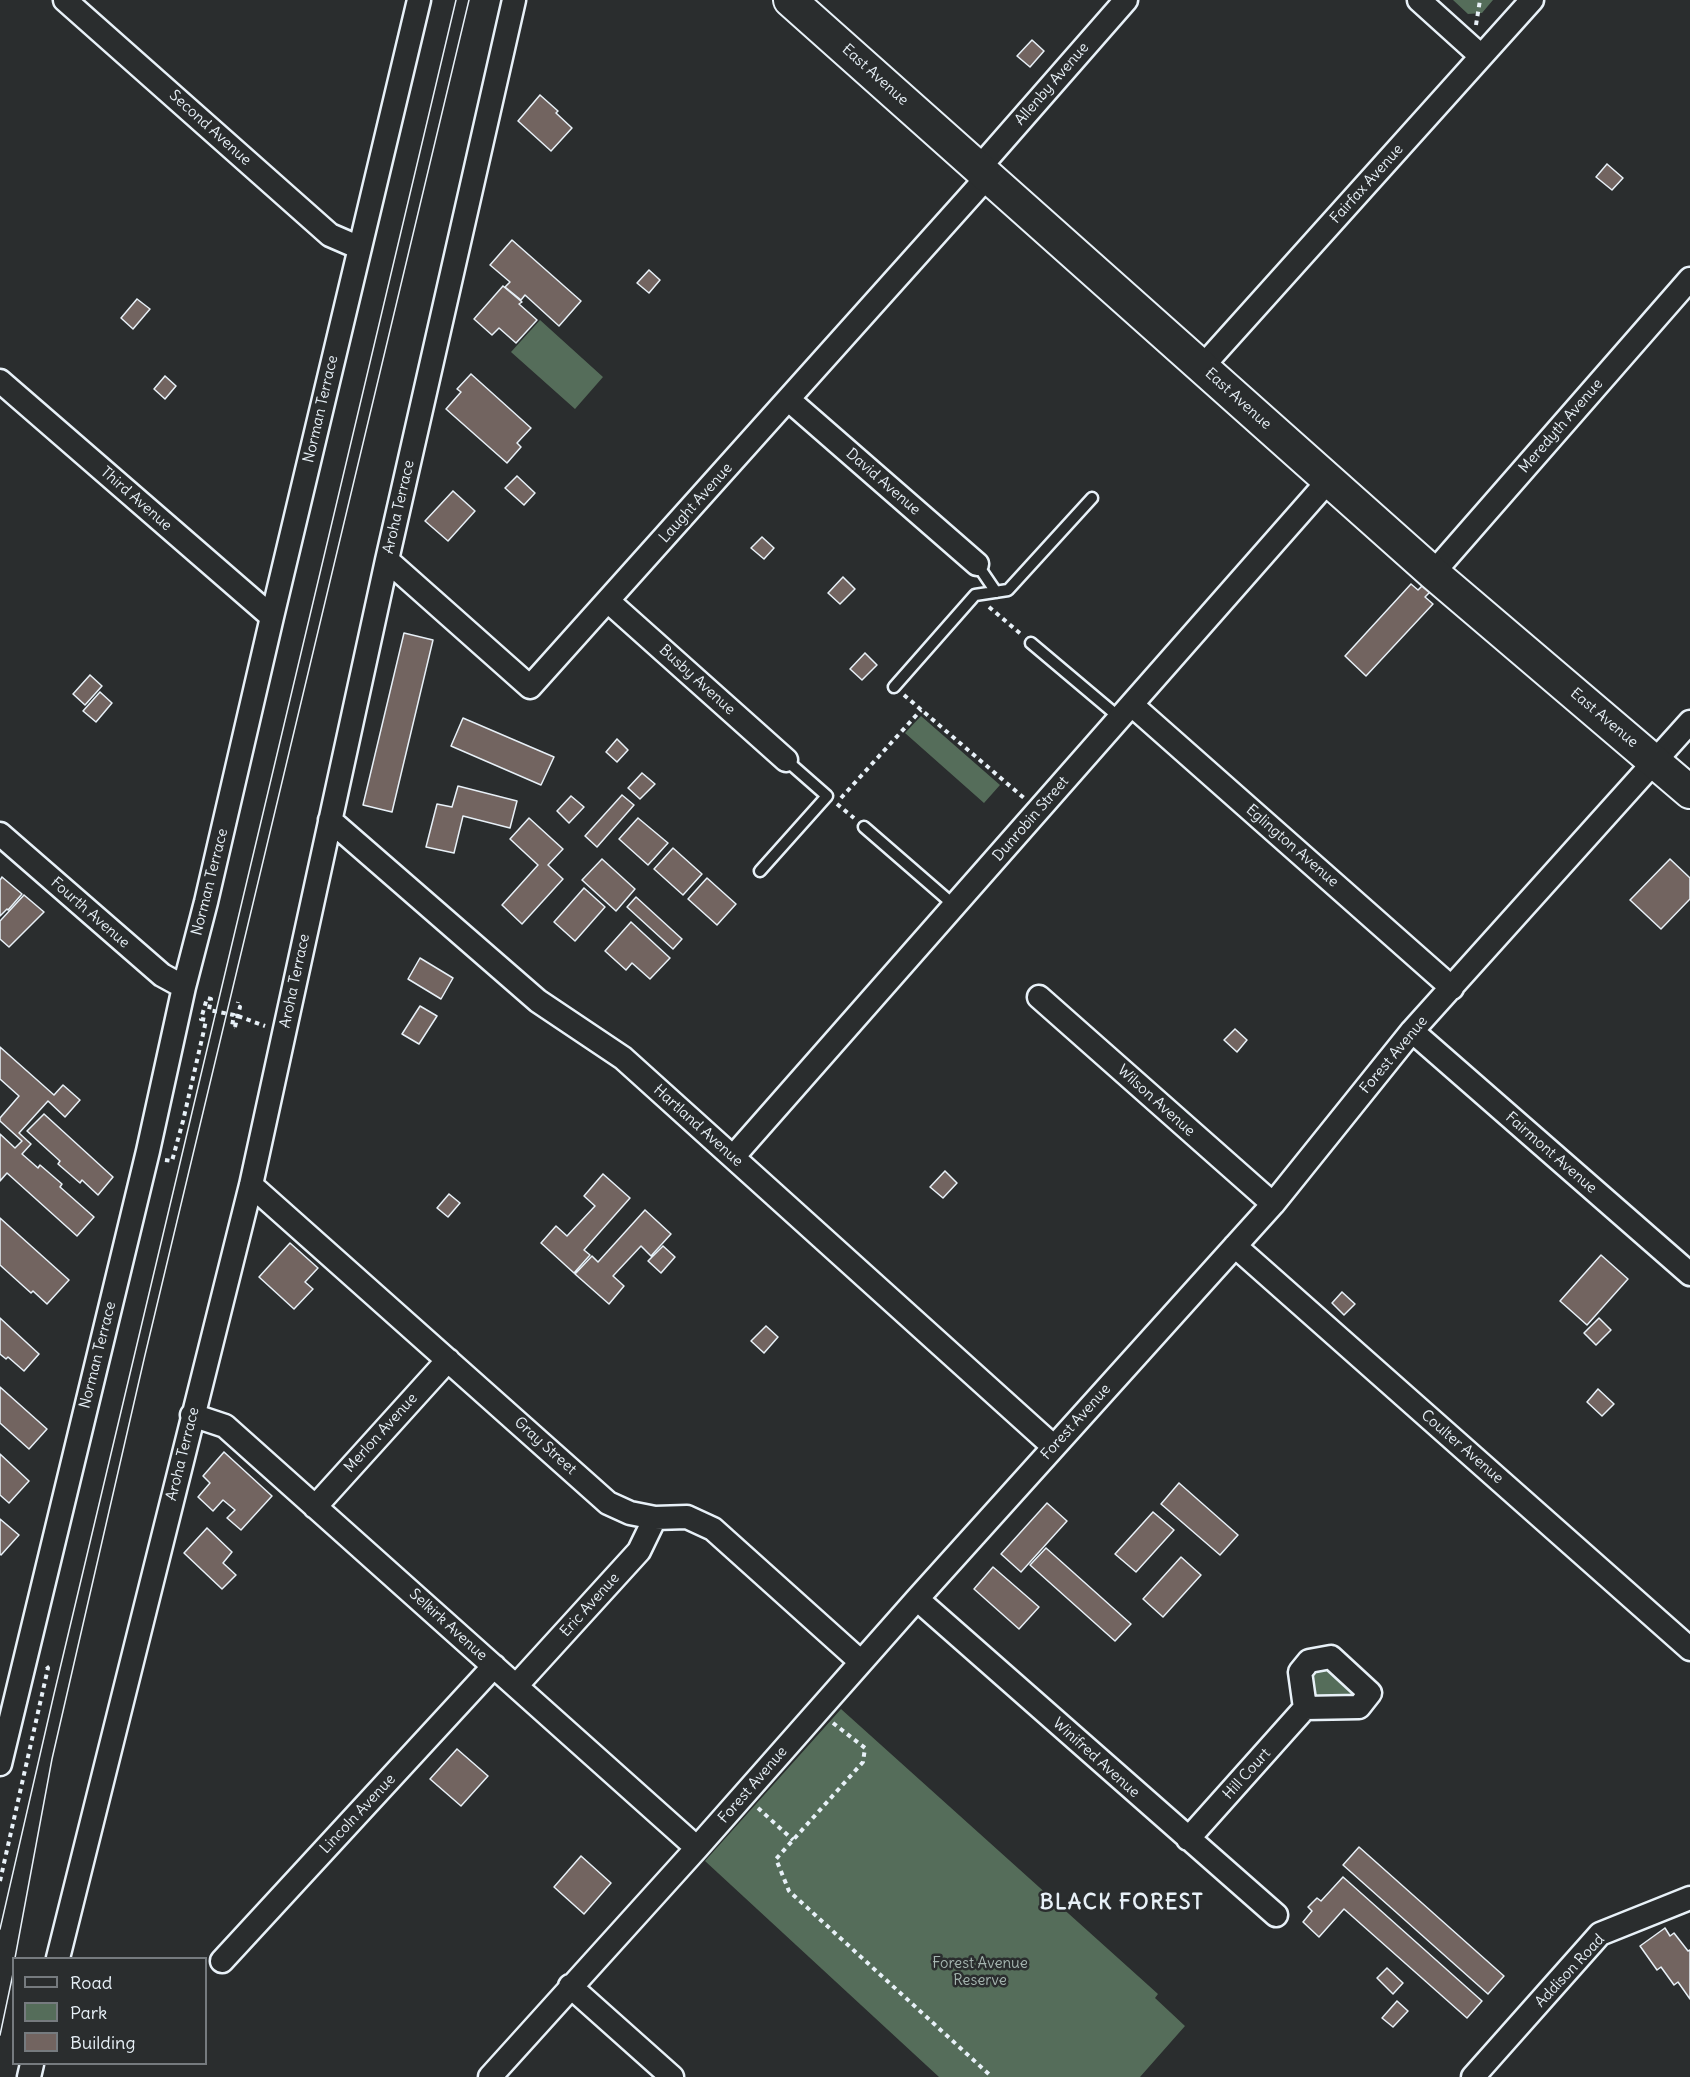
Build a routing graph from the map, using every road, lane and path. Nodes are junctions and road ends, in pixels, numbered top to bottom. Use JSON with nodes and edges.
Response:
{"nodes":[{"id":1,"x":65,"y":0,"type":"edge"},
{"id":2,"x":419,"y":0,"type":"edge"},
{"id":3,"x":514,"y":0,"type":"edge"},
{"id":4,"x":790,"y":0,"type":"edge"},
{"id":5,"x":1126,"y":0,"type":"edge"},
{"id":6,"x":1419,"y":0,"type":"edge"},
{"id":7,"x":1532,"y":0,"type":"edge"},
{"id":8,"x":1482,"y":56,"type":"junction"},
{"id":9,"x":983,"y":172,"type":"junction"},
{"id":10,"x":360,"y":248,"type":"junction"},
{"id":11,"x":1690,"y":279,"type":"edge"},
{"id":12,"x":1202,"y":367,"type":"junction"},
{"id":13,"x":0,"y":381,"type":"edge"},
{"id":14,"x":789,"y":400,"type":"junction"},
{"id":15,"x":1329,"y":480,"type":"junction"},
{"id":16,"x":1092,"y":498,"type":"dead end"},
{"id":17,"x":387,"y":560,"type":"junction"},
{"id":18,"x":977,"y":564,"type":"joint"},
{"id":19,"x":1433,"y":573,"type":"junction"},
{"id":20,"x":996,"y":592,"type":"junction"},
{"id":21,"x":975,"y":596,"type":"junction"},
{"id":22,"x":608,"y":601,"type":"junction"},
{"id":23,"x":272,"y":617,"type":"junction"},
{"id":24,"x":1031,"y":643,"type":"joint"},
{"id":25,"x":894,"y":687,"type":"joint"},
{"id":26,"x":921,"y":710,"type":"junction"},
{"id":27,"x":1126,"y":711,"type":"junction"},
{"id":28,"x":1690,"y":722,"type":"edge"},
{"id":29,"x":786,"y":760,"type":"joint"},
{"id":30,"x":1654,"y":761,"type":"junction"},
{"id":31,"x":1690,"y":792,"type":"edge"},
{"id":32,"x":827,"y":795,"type":"junction"},
{"id":33,"x":837,"y":804,"type":"junction"},
{"id":34,"x":1039,"y":810,"type":"junction"},
{"id":35,"x":330,"y":820,"type":"junction"},
{"id":36,"x":864,"y":828,"type":"joint"},
{"id":37,"x":0,"y":834,"type":"edge"},
{"id":38,"x":760,"y":871,"type":"dead end"},
{"id":39,"x":955,"y":906,"type":"junction"},
{"id":40,"x":184,"y":987,"type":"junction"},
{"id":41,"x":1452,"y":988,"type":"junction"},
{"id":42,"x":1039,"y":997,"type":"dead end"},
{"id":43,"x":238,"y":1002,"type":"dead end"},
{"id":44,"x":238,"y":1016,"type":"junction"},
{"id":45,"x":1412,"y":1031,"type":"junction"},
{"id":46,"x":284,"y":1033,"type":"junction"},
{"id":47,"x":733,"y":1157,"type":"junction"},
{"id":48,"x":165,"y":1159,"type":"dead end"},
{"id":49,"x":251,"y":1185,"type":"junction"},
{"id":50,"x":1273,"y":1204,"type":"junction"},
{"id":51,"x":1235,"y":1246,"type":"junction"},
{"id":52,"x":1690,"y":1274,"type":"edge"},
{"id":53,"x":448,"y":1360,"type":"junction"},
{"id":54,"x":192,"y":1414,"type":"junction"},
{"id":55,"x":1054,"y":1447,"type":"junction"},
{"id":56,"x":315,"y":1507,"type":"junction"},
{"id":57,"x":655,"y":1518,"type":"junction"},
{"id":58,"x":917,"y":1599,"type":"junction"},
{"id":59,"x":1690,"y":1648,"type":"edge"},
{"id":60,"x":25,"y":1656,"type":"junction"},
{"id":61,"x":861,"y":1662,"type":"junction"},
{"id":62,"x":494,"y":1666,"type":"junction"},
{"id":63,"x":516,"y":1686,"type":"junction"},
{"id":64,"x":1305,"y":1708,"type":"dead end"},
{"id":65,"x":831,"y":1721,"type":"dead end"},
{"id":66,"x":0,"y":1764,"type":"edge"},
{"id":67,"x":755,"y":1805,"type":"dead end"},
{"id":68,"x":1188,"y":1839,"type":"junction"},
{"id":69,"x":793,"y":1840,"type":"junction"},
{"id":70,"x":697,"y":1848,"type":"junction"},
{"id":71,"x":0,"y":1881,"type":"edge"},
{"id":72,"x":1690,"y":1898,"type":"edge"},
{"id":73,"x":1276,"y":1915,"type":"dead end"},
{"id":74,"x":58,"y":1957,"type":"edge"},
{"id":75,"x":222,"y":1961,"type":"dead end"},
{"id":76,"x":570,"y":1986,"type":"junction"},
{"id":77,"x":490,"y":2077,"type":"edge"},
{"id":78,"x":672,"y":2077,"type":"edge"},
{"id":79,"x":992,"y":2077,"type":"edge"},
{"id":80,"x":1473,"y":2077,"type":"edge"}],
"edges":[{"from":1,"to":10,"type":"street","name":"Second Avenue"},
{"from":2,"to":10,"type":"street","name":"Norman Terrace"},
{"from":3,"to":17,"type":"street","name":"Aroha Terrace"},
{"from":4,"to":9,"type":"street","name":"East Avenue"},
{"from":5,"to":9,"type":"street","name":"Allenby Avenue"},
{"from":6,"to":8,"type":"street"},
{"from":7,"to":8,"type":"street","name":"Fairfax Avenue"},
{"from":8,"to":12,"type":"street","name":"Fairfax Avenue"},
{"from":9,"to":12,"type":"street","name":"East Avenue"},
{"from":9,"to":14,"type":"street","name":"Laught Avenue"},
{"from":10,"to":23,"type":"street","name":"Norman Terrace"},
{"from":11,"to":19,"type":"street","name":"Meredyth Avenue"},
{"from":12,"to":15,"type":"street","name":"East Avenue"},
{"from":13,"to":23,"type":"street","name":"Third Avenue"},
{"from":14,"to":18,"type":"street","name":"David Avenue"},
{"from":14,"to":22,"type":"street","name":"Laught Avenue"},
{"from":15,"to":19,"type":"street","name":"East Avenue"},
{"from":15,"to":27,"type":"street","name":"Dunrobin Street"},
{"from":16,"to":20,"type":"lane"},
{"from":17,"to":22,"type":"street","name":"Laught Avenue"},
{"from":17,"to":35,"type":"street","name":"Aroha Terrace"},
{"from":18,"to":20,"type":"lane"},
{"from":19,"to":30,"type":"street","name":"East Avenue"},
{"from":20,"to":21,"type":"lane"},
{"from":21,"to":24,"type":"path"},
{"from":21,"to":25,"type":"lane"},
{"from":22,"to":29,"type":"street","name":"Busby Avenue"},
{"from":23,"to":40,"type":"street","name":"Norman Terrace"},
{"from":24,"to":27,"type":"lane"},
{"from":25,"to":26,"type":"path"},
{"from":26,"to":33,"type":"path"},
{"from":26,"to":34,"type":"path"},
{"from":27,"to":34,"type":"street","name":"Dunrobin Street"},
{"from":27,"to":41,"type":"street","name":"Eglington Avenue"},
{"from":28,"to":30,"type":"street","name":"Forest Avenue"},
{"from":29,"to":32,"type":"lane"},
{"from":30,"to":31,"type":"street","name":"East Avenue"},
{"from":30,"to":41,"type":"street","name":"Forest Avenue"},
{"from":32,"to":33,"type":"path"},
{"from":32,"to":38,"type":"lane"},
{"from":33,"to":36,"type":"path"},
{"from":34,"to":39,"type":"street","name":"Dunrobin Street"},
{"from":35,"to":46,"type":"street","name":"Aroha Terrace"},
{"from":35,"to":47,"type":"street","name":"Hartland Avenue"},
{"from":36,"to":39,"type":"lane"},
{"from":37,"to":40,"type":"street","name":"Fourth Avenue"},
{"from":39,"to":47,"type":"street","name":"Dunrobin Street"},
{"from":40,"to":60,"type":"street","name":"Norman Terrace"},
{"from":41,"to":45,"type":"street","name":"Forest Avenue"},
{"from":42,"to":50,"type":"street","name":"Wilson Avenue"},
{"from":43,"to":44,"type":"path"},
{"from":44,"to":46,"type":"path"},
{"from":44,"to":48,"type":"path"},
{"from":45,"to":50,"type":"street","name":"Forest Avenue"},
{"from":45,"to":52,"type":"street","name":"Fairmont Avenue"},
{"from":46,"to":49,"type":"street","name":"Aroha Terrace"},
{"from":47,"to":55,"type":"street","name":"Hartland Avenue"},
{"from":49,"to":53,"type":"street","name":"Gray Street"},
{"from":49,"to":54,"type":"street","name":"Aroha Terrace"},
{"from":50,"to":51,"type":"street","name":"Forest Avenue"},
{"from":51,"to":55,"type":"street","name":"Forest Avenue"},
{"from":51,"to":59,"type":"street","name":"Coulter Avenue"},
{"from":53,"to":56,"type":"street","name":"Merlon Avenue"},
{"from":53,"to":57,"type":"street","name":"Gray Street"},
{"from":54,"to":56,"type":"street","name":"Selkirk Avenue"},
{"from":54,"to":74,"type":"street","name":"Aroha Terrace"},
{"from":55,"to":58,"type":"street","name":"Forest Avenue"},
{"from":56,"to":62,"type":"street","name":"Selkirk Avenue"},
{"from":57,"to":61,"type":"street","name":"Gray Street"},
{"from":57,"to":63,"type":"street","name":"Eric Avenue"},
{"from":58,"to":61,"type":"street","name":"Forest Avenue"},
{"from":58,"to":68,"type":"street","name":"Winifred Avenue"},
{"from":60,"to":66,"type":"street","name":"Norman Terrace"},
{"from":60,"to":71,"type":"path"},
{"from":61,"to":70,"type":"street","name":"Forest Avenue"},
{"from":62,"to":63,"type":"street","name":"Selkirk Avenue"},
{"from":62,"to":75,"type":"street","name":"Lincoln Avenue"},
{"from":63,"to":70,"type":"street","name":"Selkirk Avenue"},
{"from":64,"to":68,"type":"street","name":"Hill Court"},
{"from":65,"to":69,"type":"path"},
{"from":67,"to":69,"type":"path"},
{"from":68,"to":73,"type":"street","name":"Winifred Avenue"},
{"from":69,"to":79,"type":"path"},
{"from":70,"to":76,"type":"street","name":"Forest Avenue"},
{"from":72,"to":80,"type":"street","name":"Addison Road"},
{"from":76,"to":77,"type":"street","name":"Forest Avenue"},
{"from":76,"to":78,"type":"street"}]}
